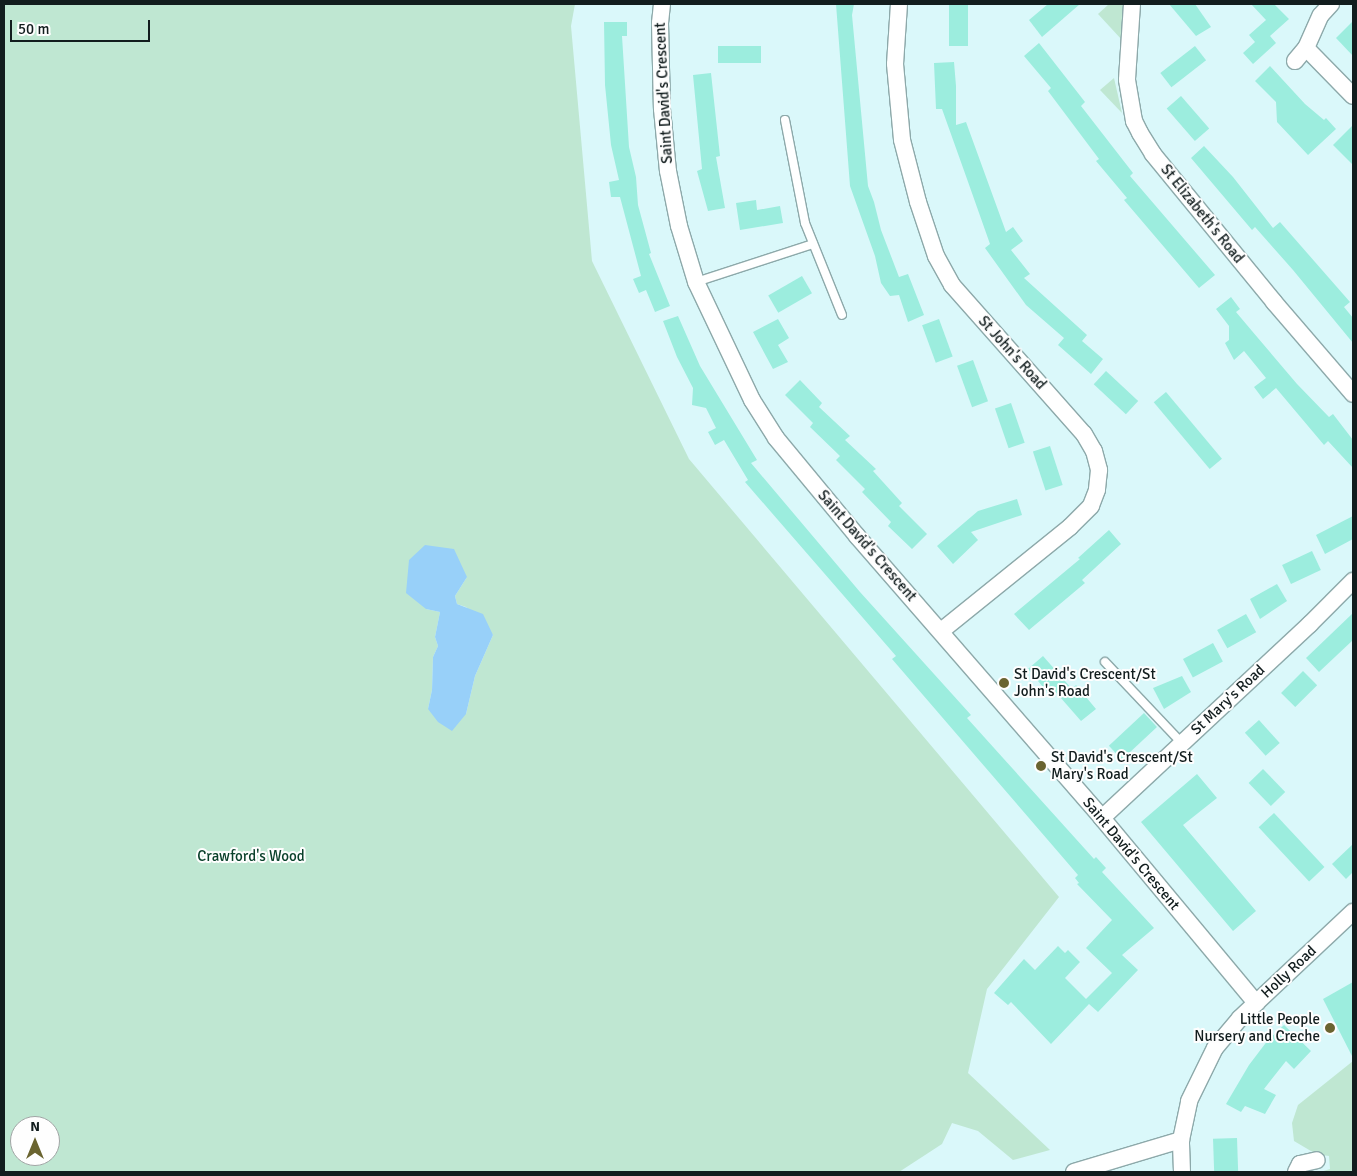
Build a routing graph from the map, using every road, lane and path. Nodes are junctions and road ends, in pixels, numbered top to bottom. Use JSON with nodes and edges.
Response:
{"nodes":[{"id":1,"x":662,"y":4,"type":"edge"},
{"id":2,"x":899,"y":4,"type":"edge"},
{"id":3,"x":1132,"y":4,"type":"edge"},
{"id":4,"x":1331,"y":4,"type":"edge"},
{"id":5,"x":1353,"y":96,"type":"edge"},
{"id":6,"x":785,"y":120,"type":"dead end"},
{"id":7,"x":813,"y":244,"type":"junction"},
{"id":8,"x":696,"y":282,"type":"junction"},
{"id":9,"x":842,"y":315,"type":"dead end"},
{"id":10,"x":1353,"y":394,"type":"edge"},
{"id":11,"x":1353,"y":581,"type":"edge"},
{"id":12,"x":941,"y":631,"type":"junction"},
{"id":13,"x":1105,"y":662,"type":"dead end"},
{"id":14,"x":1182,"y":743,"type":"junction"},
{"id":15,"x":1102,"y":818,"type":"junction"},
{"id":16,"x":1353,"y":912,"type":"edge"},
{"id":17,"x":1256,"y":1003,"type":"junction"},
{"id":18,"x":1182,"y":1140,"type":"junction"},
{"id":19,"x":1317,"y":1160,"type":"dead end"},
{"id":20,"x":1297,"y":1162,"type":"edge"},
{"id":21,"x":1074,"y":1172,"type":"edge"},
{"id":22,"x":1182,"y":1172,"type":"edge"}],
"edges":[{"from":1,"to":8,"type":"street","name":"Saint David's Crescent"},
{"from":2,"to":12,"type":"street","name":"St John's Road"},
{"from":3,"to":10,"type":"street","name":"St Elizabeth's Road"},
{"from":4,"to":5,"type":"street"},
{"from":6,"to":7,"type":"lane"},
{"from":7,"to":8,"type":"lane"},
{"from":7,"to":9,"type":"lane"},
{"from":8,"to":12,"type":"street","name":"Saint David's Crescent"},
{"from":11,"to":14,"type":"street","name":"St Mary's Road"},
{"from":12,"to":15,"type":"street","name":"Saint David's Crescent"},
{"from":13,"to":14,"type":"lane"},
{"from":14,"to":15,"type":"street","name":"St Mary's Road"},
{"from":15,"to":17,"type":"street","name":"Saint David's Crescent"},
{"from":16,"to":17,"type":"street","name":"Holly Road"},
{"from":17,"to":18,"type":"street","name":"Holly Road"},
{"from":18,"to":21,"type":"street"},
{"from":18,"to":22,"type":"street","name":"Holly Road"},
{"from":19,"to":20,"type":"street"}]}
